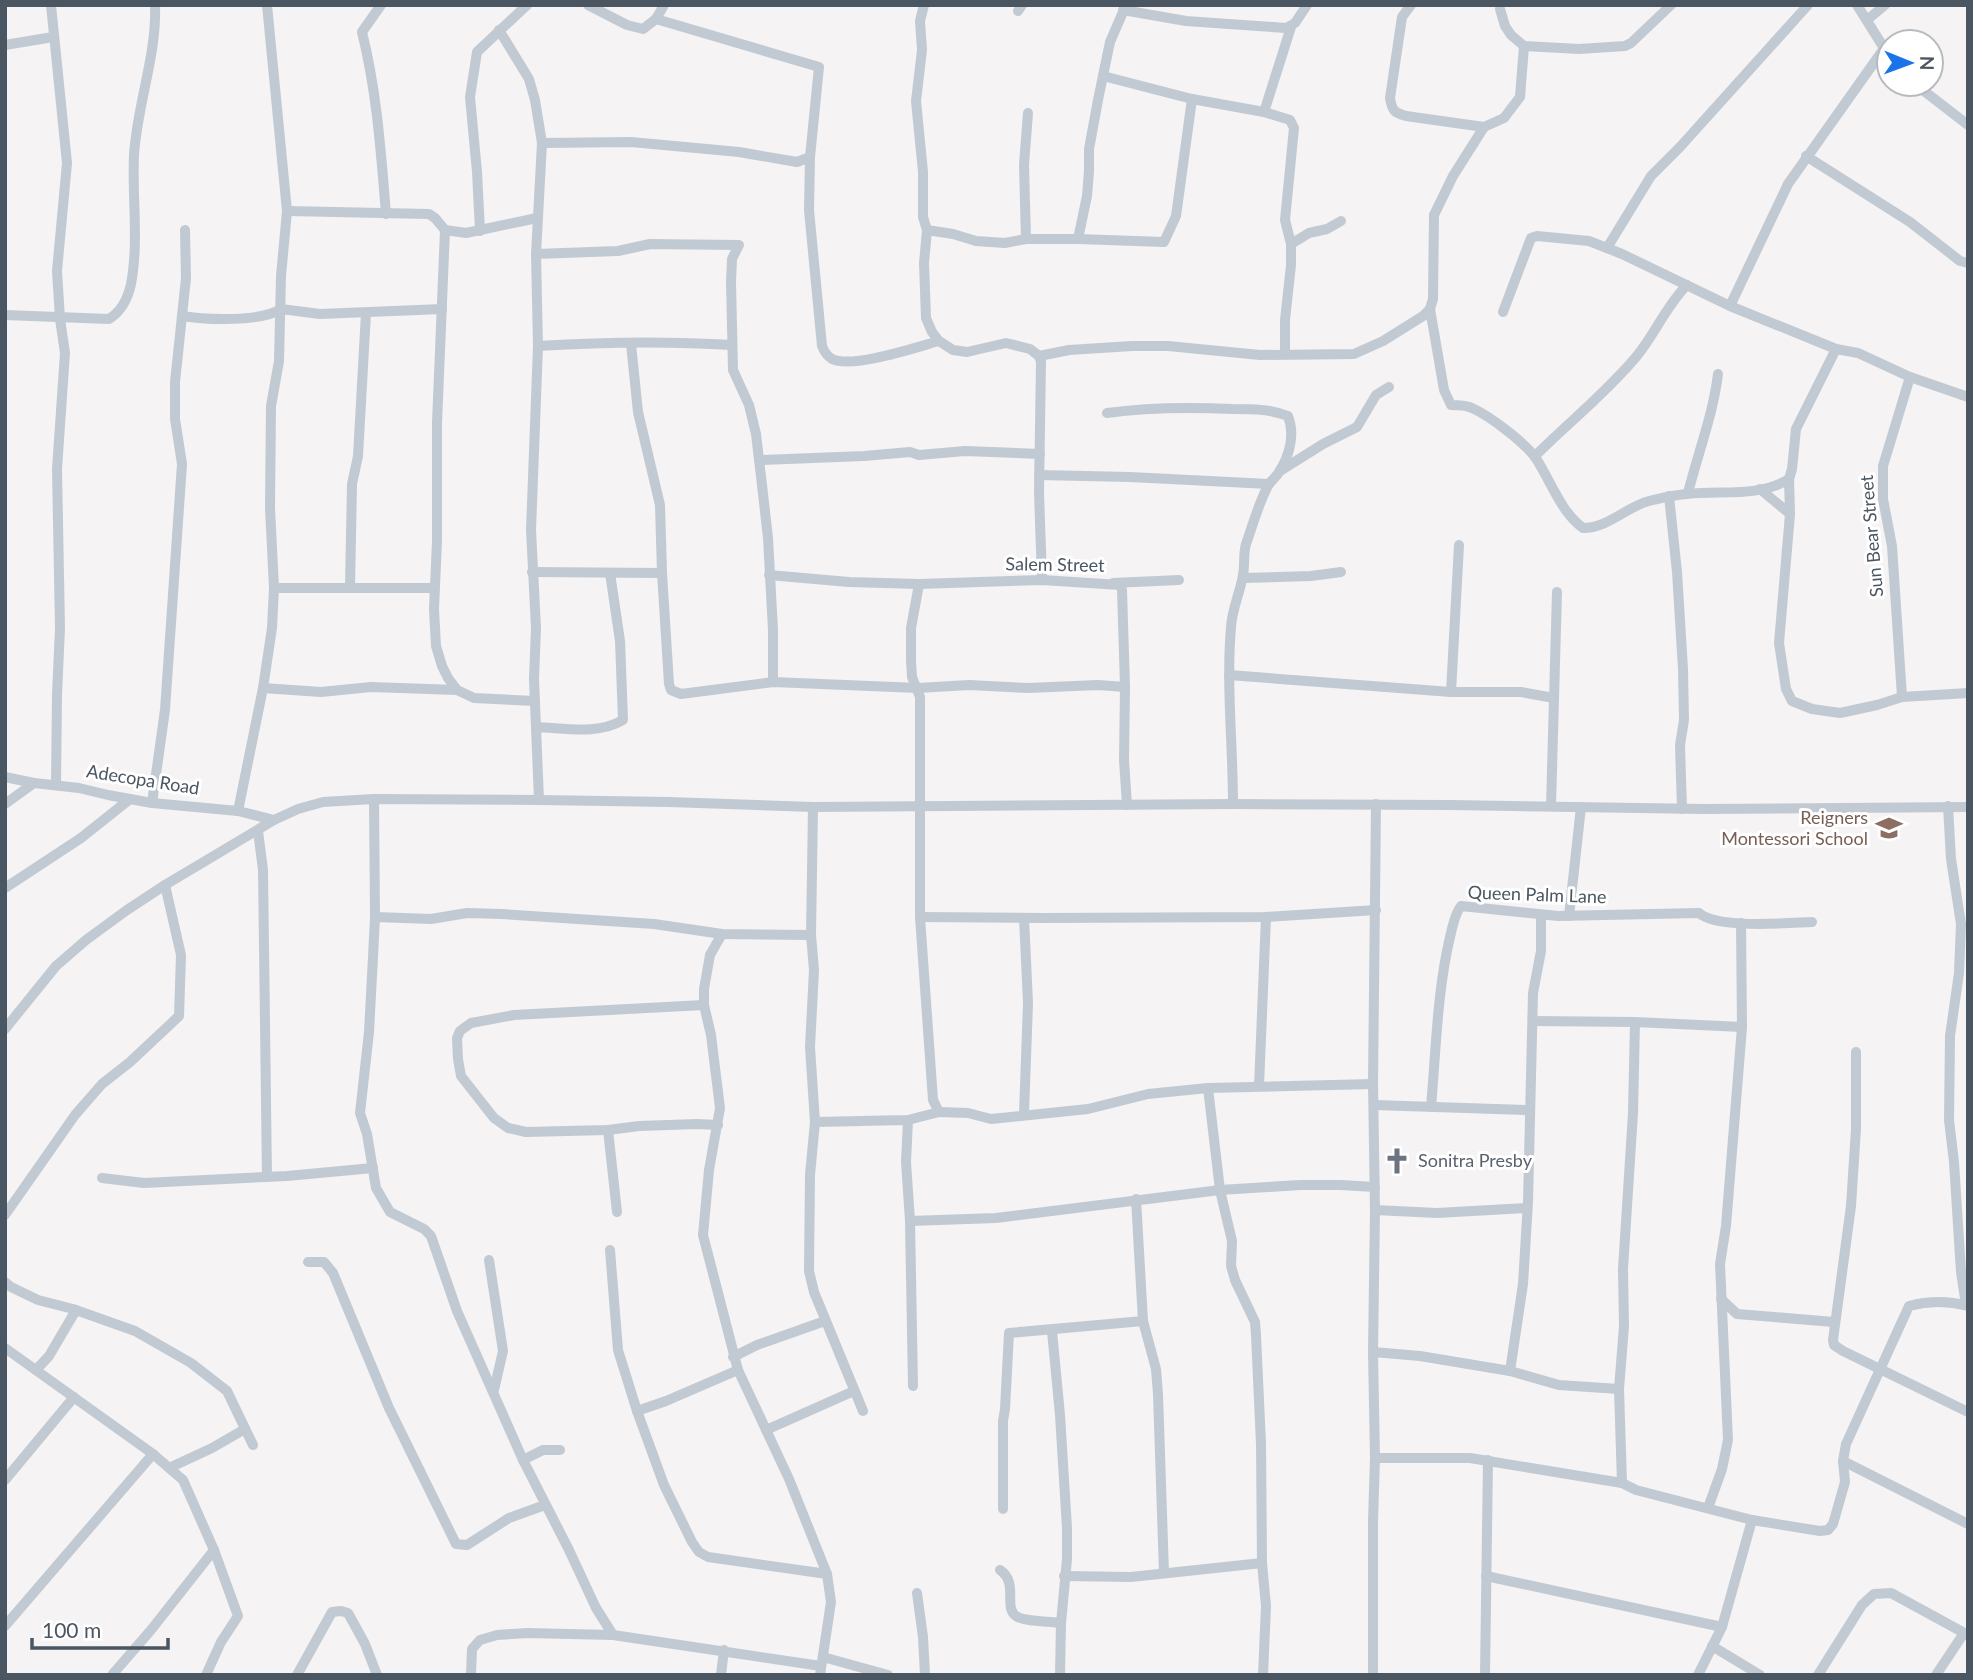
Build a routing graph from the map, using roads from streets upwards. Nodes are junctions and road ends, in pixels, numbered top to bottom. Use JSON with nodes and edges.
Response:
{"nodes":[{"id":1,"x":51,"y":5,"type":"edge"},
{"id":2,"x":155,"y":5,"type":"edge"},
{"id":3,"x":267,"y":5,"type":"edge"},
{"id":4,"x":381,"y":5,"type":"edge"},
{"id":5,"x":527,"y":5,"type":"edge"},
{"id":6,"x":588,"y":5,"type":"edge"},
{"id":7,"x":664,"y":5,"type":"edge"},
{"id":8,"x":923,"y":5,"type":"edge"},
{"id":9,"x":1307,"y":5,"type":"edge"},
{"id":10,"x":1411,"y":5,"type":"edge"},
{"id":11,"x":1671,"y":5,"type":"edge"},
{"id":12,"x":1808,"y":5,"type":"edge"},
{"id":13,"x":1857,"y":5,"type":"edge"},
{"id":14,"x":1885,"y":5,"type":"edge"},
{"id":15,"x":1124,"y":8,"type":"edge"},
{"id":16,"x":1500,"y":9,"type":"dead end"},
{"id":17,"x":656,"y":19,"type":"junction"},
{"id":18,"x":1867,"y":20,"type":"junction"},
{"id":19,"x":1291,"y":27,"type":"junction"},
{"id":20,"x":499,"y":30,"type":"junction"},
{"id":21,"x":1875,"y":34,"type":"edge"},
{"id":22,"x":53,"y":37,"type":"junction"},
{"id":23,"x":5,"y":45,"type":"edge"},
{"id":24,"x":1524,"y":46,"type":"junction"},
{"id":25,"x":1875,"y":66,"type":"edge"},
{"id":26,"x":1103,"y":76,"type":"junction"},
{"id":27,"x":1933,"y":98,"type":"edge"},
{"id":28,"x":1192,"y":99,"type":"junction"},
{"id":29,"x":1264,"y":112,"type":"junction"},
{"id":30,"x":1028,"y":113,"type":"dead end"},
{"id":31,"x":1968,"y":125,"type":"edge"},
{"id":32,"x":1484,"y":127,"type":"junction"},
{"id":33,"x":542,"y":143,"type":"junction"},
{"id":34,"x":1807,"y":156,"type":"junction"},
{"id":35,"x":810,"y":158,"type":"junction"},
{"id":36,"x":287,"y":211,"type":"junction"},
{"id":37,"x":386,"y":214,"type":"junction"},
{"id":38,"x":537,"y":218,"type":"junction"},
{"id":39,"x":1341,"y":221,"type":"dead end"},
{"id":40,"x":185,"y":230,"type":"dead end"},
{"id":41,"x":445,"y":230,"type":"junction"},
{"id":42,"x":927,"y":230,"type":"junction"},
{"id":43,"x":480,"y":231,"type":"junction"},
{"id":44,"x":1026,"y":239,"type":"junction"},
{"id":45,"x":1078,"y":239,"type":"junction"},
{"id":46,"x":1291,"y":244,"type":"junction"},
{"id":47,"x":1607,"y":248,"type":"junction"},
{"id":48,"x":536,"y":254,"type":"junction"},
{"id":49,"x":1968,"y":263,"type":"edge"},
{"id":50,"x":1687,"y":285,"type":"junction"},
{"id":51,"x":1730,"y":306,"type":"junction"},
{"id":52,"x":281,"y":309,"type":"junction"},
{"id":53,"x":442,"y":309,"type":"junction"},
{"id":54,"x":1430,"y":309,"type":"junction"},
{"id":55,"x":1503,"y":312,"type":"dead end"},
{"id":56,"x":366,"y":313,"type":"junction"},
{"id":57,"x":5,"y":315,"type":"edge"},
{"id":58,"x":182,"y":316,"type":"junction"},
{"id":59,"x":60,"y":319,"type":"junction"},
{"id":60,"x":939,"y":341,"type":"junction"},
{"id":61,"x":631,"y":344,"type":"junction"},
{"id":62,"x":733,"y":345,"type":"junction"},
{"id":63,"x":538,"y":346,"type":"junction"},
{"id":64,"x":1836,"y":349,"type":"junction"},
{"id":65,"x":1285,"y":353,"type":"junction"},
{"id":66,"x":1039,"y":356,"type":"junction"},
{"id":67,"x":1718,"y":374,"type":"dead end"},
{"id":68,"x":1910,"y":377,"type":"junction"},
{"id":69,"x":1389,"y":387,"type":"dead end"},
{"id":70,"x":1968,"y":397,"type":"edge"},
{"id":71,"x":1107,"y":413,"type":"dead end"},
{"id":72,"x":1040,"y":454,"type":"junction"},
{"id":73,"x":1535,"y":456,"type":"junction"},
{"id":74,"x":759,"y":460,"type":"junction"},
{"id":75,"x":1280,"y":471,"type":"junction"},
{"id":76,"x":1040,"y":475,"type":"junction"},
{"id":77,"x":1788,"y":479,"type":"junction"},
{"id":78,"x":1269,"y":484,"type":"junction"},
{"id":79,"x":1760,"y":489,"type":"junction"},
{"id":80,"x":1688,"y":493,"type":"junction"},
{"id":81,"x":1669,"y":496,"type":"junction"},
{"id":82,"x":1790,"y":514,"type":"junction"},
{"id":83,"x":1459,"y":545,"type":"dead end"},
{"id":84,"x":532,"y":572,"type":"junction"},
{"id":85,"x":1341,"y":572,"type":"dead end"},
{"id":86,"x":610,"y":573,"type":"junction"},
{"id":87,"x":662,"y":573,"type":"junction"},
{"id":88,"x":769,"y":575,"type":"junction"},
{"id":89,"x":1243,"y":578,"type":"junction"},
{"id":90,"x":1042,"y":580,"type":"junction"},
{"id":91,"x":1180,"y":580,"type":"dead end"},
{"id":92,"x":1113,"y":583,"type":"junction"},
{"id":93,"x":919,"y":584,"type":"junction"},
{"id":94,"x":274,"y":588,"type":"junction"},
{"id":95,"x":350,"y":588,"type":"junction"},
{"id":96,"x":435,"y":589,"type":"junction"},
{"id":97,"x":1558,"y":592,"type":"dead end"},
{"id":98,"x":1229,"y":675,"type":"junction"},
{"id":99,"x":774,"y":682,"type":"junction"},
{"id":100,"x":1125,"y":687,"type":"junction"},
{"id":101,"x":263,"y":688,"type":"junction"},
{"id":102,"x":918,"y":688,"type":"junction"},
{"id":103,"x":457,"y":690,"type":"junction"},
{"id":104,"x":1451,"y":692,"type":"junction"},
{"id":105,"x":1968,"y":693,"type":"edge"},
{"id":106,"x":1902,"y":697,"type":"junction"},
{"id":107,"x":1554,"y":698,"type":"junction"},
{"id":108,"x":535,"y":701,"type":"junction"},
{"id":109,"x":536,"y":727,"type":"junction"},
{"id":110,"x":5,"y":778,"type":"edge"},
{"id":111,"x":34,"y":783,"type":"junction"},
{"id":112,"x":56,"y":785,"type":"junction"},
{"id":113,"x":131,"y":799,"type":"junction"},
{"id":114,"x":373,"y":799,"type":"junction"},
{"id":115,"x":539,"y":800,"type":"junction"},
{"id":116,"x":152,"y":803,"type":"junction"},
{"id":117,"x":5,"y":804,"type":"edge"},
{"id":118,"x":1233,"y":804,"type":"junction"},
{"id":119,"x":1376,"y":804,"type":"junction"},
{"id":120,"x":1127,"y":805,"type":"junction"},
{"id":121,"x":1552,"y":806,"type":"junction"},
{"id":122,"x":1948,"y":806,"type":"junction"},
{"id":123,"x":813,"y":807,"type":"junction"},
{"id":124,"x":920,"y":807,"type":"junction"},
{"id":125,"x":1581,"y":807,"type":"junction"},
{"id":126,"x":1968,"y":807,"type":"edge"},
{"id":127,"x":1682,"y":809,"type":"junction"},
{"id":128,"x":238,"y":811,"type":"junction"},
{"id":129,"x":274,"y":820,"type":"junction"},
{"id":130,"x":258,"y":831,"type":"junction"},
{"id":131,"x":165,"y":885,"type":"junction"},
{"id":132,"x":5,"y":888,"type":"edge"},
{"id":133,"x":1376,"y":910,"type":"junction"},
{"id":134,"x":1541,"y":915,"type":"junction"},
{"id":135,"x":1569,"y":916,"type":"junction"},
{"id":136,"x":375,"y":917,"type":"junction"},
{"id":137,"x":920,"y":917,"type":"junction"},
{"id":138,"x":1265,"y":917,"type":"junction"},
{"id":139,"x":1024,"y":918,"type":"junction"},
{"id":140,"x":1812,"y":922,"type":"dead end"},
{"id":141,"x":1741,"y":923,"type":"junction"},
{"id":142,"x":1964,"y":924,"type":"edge"},
{"id":143,"x":722,"y":933,"type":"junction"},
{"id":144,"x":811,"y":935,"type":"junction"},
{"id":145,"x":704,"y":1005,"type":"junction"},
{"id":146,"x":1534,"y":1021,"type":"junction"},
{"id":147,"x":1635,"y":1022,"type":"junction"},
{"id":148,"x":1742,"y":1027,"type":"junction"},
{"id":149,"x":5,"y":1029,"type":"edge"},
{"id":150,"x":1856,"y":1052,"type":"dead end"},
{"id":151,"x":1373,"y":1084,"type":"junction"},
{"id":152,"x":1259,"y":1086,"type":"junction"},
{"id":153,"x":1208,"y":1088,"type":"junction"},
{"id":154,"x":1374,"y":1105,"type":"junction"},
{"id":155,"x":1431,"y":1107,"type":"junction"},
{"id":156,"x":1529,"y":1110,"type":"junction"},
{"id":157,"x":939,"y":1112,"type":"junction"},
{"id":158,"x":1024,"y":1114,"type":"junction"},
{"id":159,"x":908,"y":1120,"type":"junction"},
{"id":160,"x":815,"y":1122,"type":"junction"},
{"id":161,"x":718,"y":1125,"type":"junction"},
{"id":162,"x":608,"y":1130,"type":"junction"},
{"id":163,"x":373,"y":1168,"type":"junction"},
{"id":164,"x":267,"y":1177,"type":"junction"},
{"id":165,"x":102,"y":1178,"type":"dead end"},
{"id":166,"x":1375,"y":1187,"type":"junction"},
{"id":167,"x":1220,"y":1190,"type":"junction"},
{"id":168,"x":1136,"y":1199,"type":"junction"},
{"id":169,"x":1528,"y":1208,"type":"junction"},
{"id":170,"x":1375,"y":1210,"type":"junction"},
{"id":171,"x":617,"y":1212,"type":"dead end"},
{"id":172,"x":5,"y":1215,"type":"edge"},
{"id":173,"x":910,"y":1221,"type":"junction"},
{"id":174,"x":610,"y":1250,"type":"dead end"},
{"id":175,"x":489,"y":1260,"type":"dead end"},
{"id":176,"x":309,"y":1262,"type":"dead end"},
{"id":177,"x":5,"y":1282,"type":"edge"},
{"id":178,"x":1721,"y":1299,"type":"junction"},
{"id":179,"x":1967,"y":1306,"type":"edge"},
{"id":180,"x":76,"y":1310,"type":"junction"},
{"id":181,"x":1737,"y":1314,"type":"junction"},
{"id":182,"x":825,"y":1321,"type":"junction"},
{"id":183,"x":1143,"y":1321,"type":"junction"},
{"id":184,"x":1835,"y":1322,"type":"junction"},
{"id":185,"x":1723,"y":1329,"type":"junction"},
{"id":186,"x":1052,"y":1331,"type":"junction"},
{"id":187,"x":5,"y":1348,"type":"edge"},
{"id":188,"x":1373,"y":1352,"type":"junction"},
{"id":189,"x":733,"y":1357,"type":"junction"},
{"id":190,"x":1882,"y":1369,"type":"junction"},
{"id":191,"x":36,"y":1370,"type":"junction"},
{"id":192,"x":738,"y":1370,"type":"junction"},
{"id":193,"x":1510,"y":1371,"type":"junction"},
{"id":194,"x":913,"y":1386,"type":"dead end"},
{"id":195,"x":494,"y":1390,"type":"junction"},
{"id":196,"x":1619,"y":1390,"type":"junction"},
{"id":197,"x":854,"y":1391,"type":"junction"},
{"id":198,"x":74,"y":1397,"type":"junction"},
{"id":199,"x":637,"y":1411,"type":"junction"},
{"id":200,"x":863,"y":1412,"type":"dead end"},
{"id":201,"x":1968,"y":1412,"type":"edge"},
{"id":202,"x":245,"y":1429,"type":"junction"},
{"id":203,"x":766,"y":1430,"type":"junction"},
{"id":204,"x":253,"y":1445,"type":"dead end"},
{"id":205,"x":559,"y":1450,"type":"dead end"},
{"id":206,"x":153,"y":1454,"type":"junction"},
{"id":207,"x":1375,"y":1458,"type":"junction"},
{"id":208,"x":523,"y":1460,"type":"junction"},
{"id":209,"x":1488,"y":1460,"type":"junction"},
{"id":210,"x":1843,"y":1461,"type":"junction"},
{"id":211,"x":169,"y":1468,"type":"junction"},
{"id":212,"x":5,"y":1480,"type":"edge"},
{"id":213,"x":1622,"y":1483,"type":"junction"},
{"id":214,"x":545,"y":1505,"type":"junction"},
{"id":215,"x":1708,"y":1508,"type":"junction"},
{"id":216,"x":1003,"y":1509,"type":"dead end"},
{"id":217,"x":1752,"y":1520,"type":"junction"},
{"id":218,"x":1968,"y":1524,"type":"edge"},
{"id":219,"x":214,"y":1550,"type":"junction"},
{"id":220,"x":1262,"y":1563,"type":"junction"},
{"id":221,"x":1000,"y":1570,"type":"dead end"},
{"id":222,"x":1164,"y":1573,"type":"junction"},
{"id":223,"x":827,"y":1574,"type":"junction"},
{"id":224,"x":1064,"y":1576,"type":"junction"},
{"id":225,"x":1486,"y":1576,"type":"junction"},
{"id":226,"x":917,"y":1593,"type":"dead end"},
{"id":227,"x":1061,"y":1623,"type":"junction"},
{"id":228,"x":5,"y":1626,"type":"edge"},
{"id":229,"x":1722,"y":1628,"type":"junction"},
{"id":230,"x":1966,"y":1634,"type":"edge"},
{"id":231,"x":613,"y":1635,"type":"junction"},
{"id":232,"x":1712,"y":1646,"type":"junction"},
{"id":233,"x":723,"y":1650,"type":"junction"},
{"id":234,"x":821,"y":1666,"type":"edge"},
{"id":235,"x":112,"y":1675,"type":"edge"},
{"id":236,"x":206,"y":1675,"type":"edge"},
{"id":237,"x":297,"y":1675,"type":"edge"},
{"id":238,"x":377,"y":1675,"type":"edge"},
{"id":239,"x":471,"y":1675,"type":"edge"},
{"id":240,"x":721,"y":1675,"type":"edge"},
{"id":241,"x":888,"y":1675,"type":"edge"},
{"id":242,"x":925,"y":1675,"type":"edge"},
{"id":243,"x":1060,"y":1675,"type":"edge"},
{"id":244,"x":1263,"y":1675,"type":"edge"},
{"id":245,"x":1373,"y":1675,"type":"edge"},
{"id":246,"x":1485,"y":1675,"type":"edge"},
{"id":247,"x":1698,"y":1675,"type":"edge"},
{"id":248,"x":1760,"y":1675,"type":"edge"},
{"id":249,"x":1818,"y":1675,"type":"edge"},
{"id":250,"x":1936,"y":1675,"type":"edge"}],
"edges":[{"from":1,"to":22,"type":"street"},
{"from":2,"to":59,"type":"street"},
{"from":3,"to":36,"type":"street"},
{"from":4,"to":37,"type":"street"},
{"from":5,"to":20,"type":"street"},
{"from":6,"to":17,"type":"street"},
{"from":7,"to":17,"type":"street"},
{"from":8,"to":42,"type":"street"},
{"from":9,"to":19,"type":"street"},
{"from":10,"to":32,"type":"street"},
{"from":11,"to":24,"type":"street"},
{"from":12,"to":47,"type":"street"},
{"from":13,"to":18,"type":"street"},
{"from":14,"to":18,"type":"street"},
{"from":15,"to":19,"type":"street"},
{"from":15,"to":26,"type":"street"},
{"from":16,"to":24,"type":"street"},
{"from":17,"to":35,"type":"street"},
{"from":18,"to":21,"type":"street"},
{"from":19,"to":29,"type":"street"},
{"from":20,"to":33,"type":"street"},
{"from":20,"to":43,"type":"street"},
{"from":22,"to":23,"type":"street"},
{"from":22,"to":59,"type":"street"},
{"from":24,"to":32,"type":"street"},
{"from":25,"to":34,"type":"street"},
{"from":26,"to":28,"type":"street"},
{"from":26,"to":45,"type":"street"},
{"from":27,"to":31,"type":"street"},
{"from":28,"to":29,"type":"street"},
{"from":28,"to":45,"type":"street"},
{"from":29,"to":46,"type":"street"},
{"from":30,"to":44,"type":"street"},
{"from":32,"to":54,"type":"street"},
{"from":33,"to":35,"type":"street"},
{"from":33,"to":38,"type":"street"},
{"from":34,"to":49,"type":"street"},
{"from":34,"to":51,"type":"street"},
{"from":35,"to":60,"type":"street"},
{"from":36,"to":37,"type":"street"},
{"from":36,"to":52,"type":"street"},
{"from":37,"to":41,"type":"street"},
{"from":38,"to":43,"type":"street"},
{"from":38,"to":48,"type":"street"},
{"from":39,"to":46,"type":"street"},
{"from":40,"to":58,"type":"street"},
{"from":41,"to":43,"type":"street"},
{"from":41,"to":53,"type":"street"},
{"from":42,"to":44,"type":"street"},
{"from":42,"to":60,"type":"street"},
{"from":44,"to":45,"type":"street"},
{"from":46,"to":65,"type":"street"},
{"from":47,"to":50,"type":"street"},
{"from":47,"to":55,"type":"street"},
{"from":48,"to":62,"type":"street"},
{"from":48,"to":63,"type":"street"},
{"from":50,"to":51,"type":"street"},
{"from":50,"to":73,"type":"street"},
{"from":51,"to":64,"type":"street"},
{"from":52,"to":56,"type":"street"},
{"from":52,"to":58,"type":"street"},
{"from":52,"to":94,"type":"street"},
{"from":53,"to":56,"type":"street"},
{"from":53,"to":96,"type":"street"},
{"from":54,"to":65,"type":"street"},
{"from":54,"to":73,"type":"street"},
{"from":56,"to":95,"type":"street"},
{"from":57,"to":59,"type":"street"},
{"from":58,"to":116,"type":"street"},
{"from":59,"to":112,"type":"street"},
{"from":60,"to":66,"type":"street"},
{"from":61,"to":62,"type":"street"},
{"from":61,"to":63,"type":"street"},
{"from":61,"to":87,"type":"street"},
{"from":62,"to":74,"type":"street"},
{"from":63,"to":84,"type":"street"},
{"from":64,"to":68,"type":"street"},
{"from":64,"to":77,"type":"street"},
{"from":65,"to":66,"type":"street"},
{"from":66,"to":72,"type":"street"},
{"from":67,"to":80,"type":"street"},
{"from":68,"to":70,"type":"street"},
{"from":68,"to":106,"type":"street","name":"Sun Bear Street"},
{"from":69,"to":75,"type":"street"},
{"from":71,"to":75,"type":"street"},
{"from":72,"to":74,"type":"street"},
{"from":72,"to":76,"type":"street"},
{"from":73,"to":81,"type":"street"},
{"from":74,"to":88,"type":"street"},
{"from":75,"to":78,"type":"street"},
{"from":76,"to":78,"type":"street"},
{"from":76,"to":90,"type":"street"},
{"from":77,"to":79,"type":"street"},
{"from":77,"to":82,"type":"street"},
{"from":78,"to":89,"type":"street"},
{"from":79,"to":80,"type":"street"},
{"from":79,"to":82,"type":"street"},
{"from":80,"to":81,"type":"street"},
{"from":81,"to":127,"type":"street"},
{"from":82,"to":106,"type":"street"},
{"from":83,"to":104,"type":"street"},
{"from":84,"to":86,"type":"street"},
{"from":84,"to":108,"type":"street"},
{"from":85,"to":89,"type":"street"},
{"from":86,"to":87,"type":"street"},
{"from":86,"to":109,"type":"street"},
{"from":87,"to":99,"type":"street"},
{"from":88,"to":93,"type":"street","name":"Salem Street"},
{"from":88,"to":99,"type":"street"},
{"from":89,"to":98,"type":"street"},
{"from":90,"to":92,"type":"street","name":"Salem Street"},
{"from":90,"to":93,"type":"street","name":"Salem Street"},
{"from":91,"to":92,"type":"street"},
{"from":92,"to":100,"type":"street","name":"Salem Street"},
{"from":93,"to":102,"type":"street"},
{"from":94,"to":95,"type":"street"},
{"from":94,"to":101,"type":"street"},
{"from":95,"to":96,"type":"street"},
{"from":96,"to":103,"type":"street"},
{"from":97,"to":107,"type":"street"},
{"from":98,"to":104,"type":"street"},
{"from":98,"to":118,"type":"street"},
{"from":99,"to":102,"type":"street"},
{"from":100,"to":102,"type":"street"},
{"from":100,"to":120,"type":"street","name":"Salem Street"},
{"from":101,"to":103,"type":"street"},
{"from":101,"to":128,"type":"street"},
{"from":102,"to":124,"type":"street"},
{"from":103,"to":108,"type":"street"},
{"from":104,"to":107,"type":"street"},
{"from":105,"to":106,"type":"street"},
{"from":107,"to":121,"type":"street"},
{"from":108,"to":109,"type":"street"},
{"from":109,"to":115,"type":"street"},
{"from":110,"to":111,"type":"street","name":"Adecopa Road"},
{"from":111,"to":112,"type":"street","name":"Adecopa Road"},
{"from":111,"to":117,"type":"street"},
{"from":112,"to":113,"type":"street","name":"Adecopa Road"},
{"from":113,"to":116,"type":"street","name":"Adecopa Road"},
{"from":113,"to":132,"type":"street"},
{"from":114,"to":115,"type":"street"},
{"from":114,"to":129,"type":"street"},
{"from":114,"to":136,"type":"street"},
{"from":115,"to":123,"type":"street"},
{"from":116,"to":128,"type":"street","name":"Adecopa Road"},
{"from":118,"to":119,"type":"street"},
{"from":118,"to":120,"type":"street"},
{"from":119,"to":121,"type":"street"},
{"from":119,"to":133,"type":"street"},
{"from":120,"to":124,"type":"street"},
{"from":121,"to":125,"type":"street"},
{"from":122,"to":126,"type":"street"},
{"from":122,"to":127,"type":"street"},
{"from":122,"to":142,"type":"street"},
{"from":123,"to":124,"type":"street"},
{"from":123,"to":144,"type":"street"},
{"from":124,"to":137,"type":"street"},
{"from":125,"to":127,"type":"street"},
{"from":125,"to":135,"type":"street"},
{"from":128,"to":129,"type":"street","name":"Adecopa Road"},
{"from":129,"to":130,"type":"street"},
{"from":130,"to":131,"type":"street"},
{"from":130,"to":164,"type":"street"},
{"from":131,"to":149,"type":"street"},
{"from":131,"to":172,"type":"street"},
{"from":133,"to":138,"type":"street"},
{"from":133,"to":151,"type":"street"},
{"from":134,"to":135,"type":"street","name":"Queen Palm Lane"},
{"from":134,"to":146,"type":"street"},
{"from":134,"to":155,"type":"street","name":"Queen Palm Lane"},
{"from":135,"to":141,"type":"street","name":"Queen Palm Lane"},
{"from":136,"to":143,"type":"street"},
{"from":136,"to":163,"type":"street"},
{"from":137,"to":139,"type":"street"},
{"from":137,"to":157,"type":"street"},
{"from":138,"to":139,"type":"street"},
{"from":138,"to":152,"type":"street"},
{"from":139,"to":158,"type":"street"},
{"from":140,"to":141,"type":"street","name":"Queen Palm Lane"},
{"from":141,"to":148,"type":"street"},
{"from":142,"to":179,"type":"street"},
{"from":143,"to":144,"type":"street"},
{"from":143,"to":145,"type":"street"},
{"from":144,"to":160,"type":"street"},
{"from":145,"to":161,"type":"street"},
{"from":145,"to":162,"type":"street"},
{"from":146,"to":147,"type":"street"},
{"from":146,"to":156,"type":"street"},
{"from":147,"to":148,"type":"street"},
{"from":147,"to":196,"type":"street"},
{"from":148,"to":178,"type":"street"},
{"from":150,"to":184,"type":"street"},
{"from":151,"to":152,"type":"street"},
{"from":151,"to":154,"type":"street"},
{"from":152,"to":153,"type":"street"},
{"from":153,"to":158,"type":"street"},
{"from":153,"to":167,"type":"street"},
{"from":154,"to":155,"type":"street"},
{"from":154,"to":166,"type":"street"},
{"from":155,"to":156,"type":"street"},
{"from":156,"to":169,"type":"street"},
{"from":157,"to":158,"type":"street"},
{"from":157,"to":159,"type":"street"},
{"from":159,"to":160,"type":"street"},
{"from":159,"to":173,"type":"street"},
{"from":160,"to":182,"type":"street"},
{"from":161,"to":162,"type":"street"},
{"from":161,"to":189,"type":"street"},
{"from":162,"to":171,"type":"street"},
{"from":163,"to":164,"type":"street"},
{"from":163,"to":195,"type":"street"},
{"from":164,"to":165,"type":"street"},
{"from":166,"to":167,"type":"street"},
{"from":166,"to":170,"type":"street"},
{"from":167,"to":168,"type":"street"},
{"from":167,"to":220,"type":"street"},
{"from":168,"to":173,"type":"street"},
{"from":168,"to":183,"type":"street"},
{"from":169,"to":170,"type":"street"},
{"from":169,"to":193,"type":"street"},
{"from":170,"to":188,"type":"street"},
{"from":173,"to":194,"type":"street"},
{"from":174,"to":199,"type":"street"},
{"from":175,"to":195,"type":"street"},
{"from":176,"to":214,"type":"street"},
{"from":177,"to":180,"type":"street"},
{"from":178,"to":181,"type":"street"},
{"from":178,"to":185,"type":"street"},
{"from":179,"to":190,"type":"street"},
{"from":180,"to":191,"type":"street"},
{"from":180,"to":202,"type":"street"},
{"from":181,"to":184,"type":"street"},
{"from":181,"to":185,"type":"street"},
{"from":182,"to":189,"type":"street"},
{"from":182,"to":197,"type":"street"},
{"from":183,"to":186,"type":"street"},
{"from":183,"to":222,"type":"street"},
{"from":184,"to":190,"type":"street"},
{"from":185,"to":215,"type":"street"},
{"from":186,"to":216,"type":"street"},
{"from":186,"to":224,"type":"street"},
{"from":187,"to":191,"type":"street"},
{"from":188,"to":193,"type":"street"},
{"from":188,"to":207,"type":"street"},
{"from":189,"to":192,"type":"street"},
{"from":190,"to":201,"type":"street"},
{"from":190,"to":210,"type":"street"},
{"from":191,"to":198,"type":"street"},
{"from":192,"to":199,"type":"street"},
{"from":192,"to":203,"type":"street"},
{"from":193,"to":196,"type":"street"},
{"from":195,"to":208,"type":"street"},
{"from":196,"to":213,"type":"street"},
{"from":197,"to":200,"type":"street"},
{"from":197,"to":203,"type":"street"},
{"from":198,"to":206,"type":"street"},
{"from":198,"to":212,"type":"street"},
{"from":199,"to":223,"type":"street"},
{"from":202,"to":204,"type":"street"},
{"from":202,"to":211,"type":"street"},
{"from":203,"to":223,"type":"street"},
{"from":205,"to":208,"type":"street"},
{"from":206,"to":211,"type":"street"},
{"from":206,"to":228,"type":"street"},
{"from":207,"to":209,"type":"street"},
{"from":207,"to":245,"type":"street"},
{"from":208,"to":214,"type":"street"},
{"from":209,"to":213,"type":"street"},
{"from":209,"to":225,"type":"street"},
{"from":210,"to":217,"type":"street"},
{"from":210,"to":218,"type":"street"},
{"from":211,"to":219,"type":"street"},
{"from":213,"to":215,"type":"street"},
{"from":214,"to":231,"type":"street"},
{"from":215,"to":217,"type":"street"},
{"from":217,"to":229,"type":"street"},
{"from":219,"to":235,"type":"street"},
{"from":219,"to":236,"type":"street"},
{"from":220,"to":222,"type":"street"},
{"from":220,"to":244,"type":"street"},
{"from":221,"to":227,"type":"street"},
{"from":222,"to":224,"type":"street"},
{"from":223,"to":234,"type":"street"},
{"from":224,"to":227,"type":"street"},
{"from":225,"to":229,"type":"street"},
{"from":225,"to":246,"type":"street"},
{"from":226,"to":242,"type":"street"},
{"from":227,"to":243,"type":"street"},
{"from":229,"to":232,"type":"street"},
{"from":230,"to":249,"type":"street"},
{"from":230,"to":250,"type":"street"},
{"from":231,"to":233,"type":"street"},
{"from":231,"to":239,"type":"street"},
{"from":232,"to":247,"type":"street"},
{"from":232,"to":248,"type":"street"},
{"from":233,"to":234,"type":"street"},
{"from":233,"to":240,"type":"street"},
{"from":234,"to":241,"type":"street"},
{"from":237,"to":238,"type":"street"}]}
